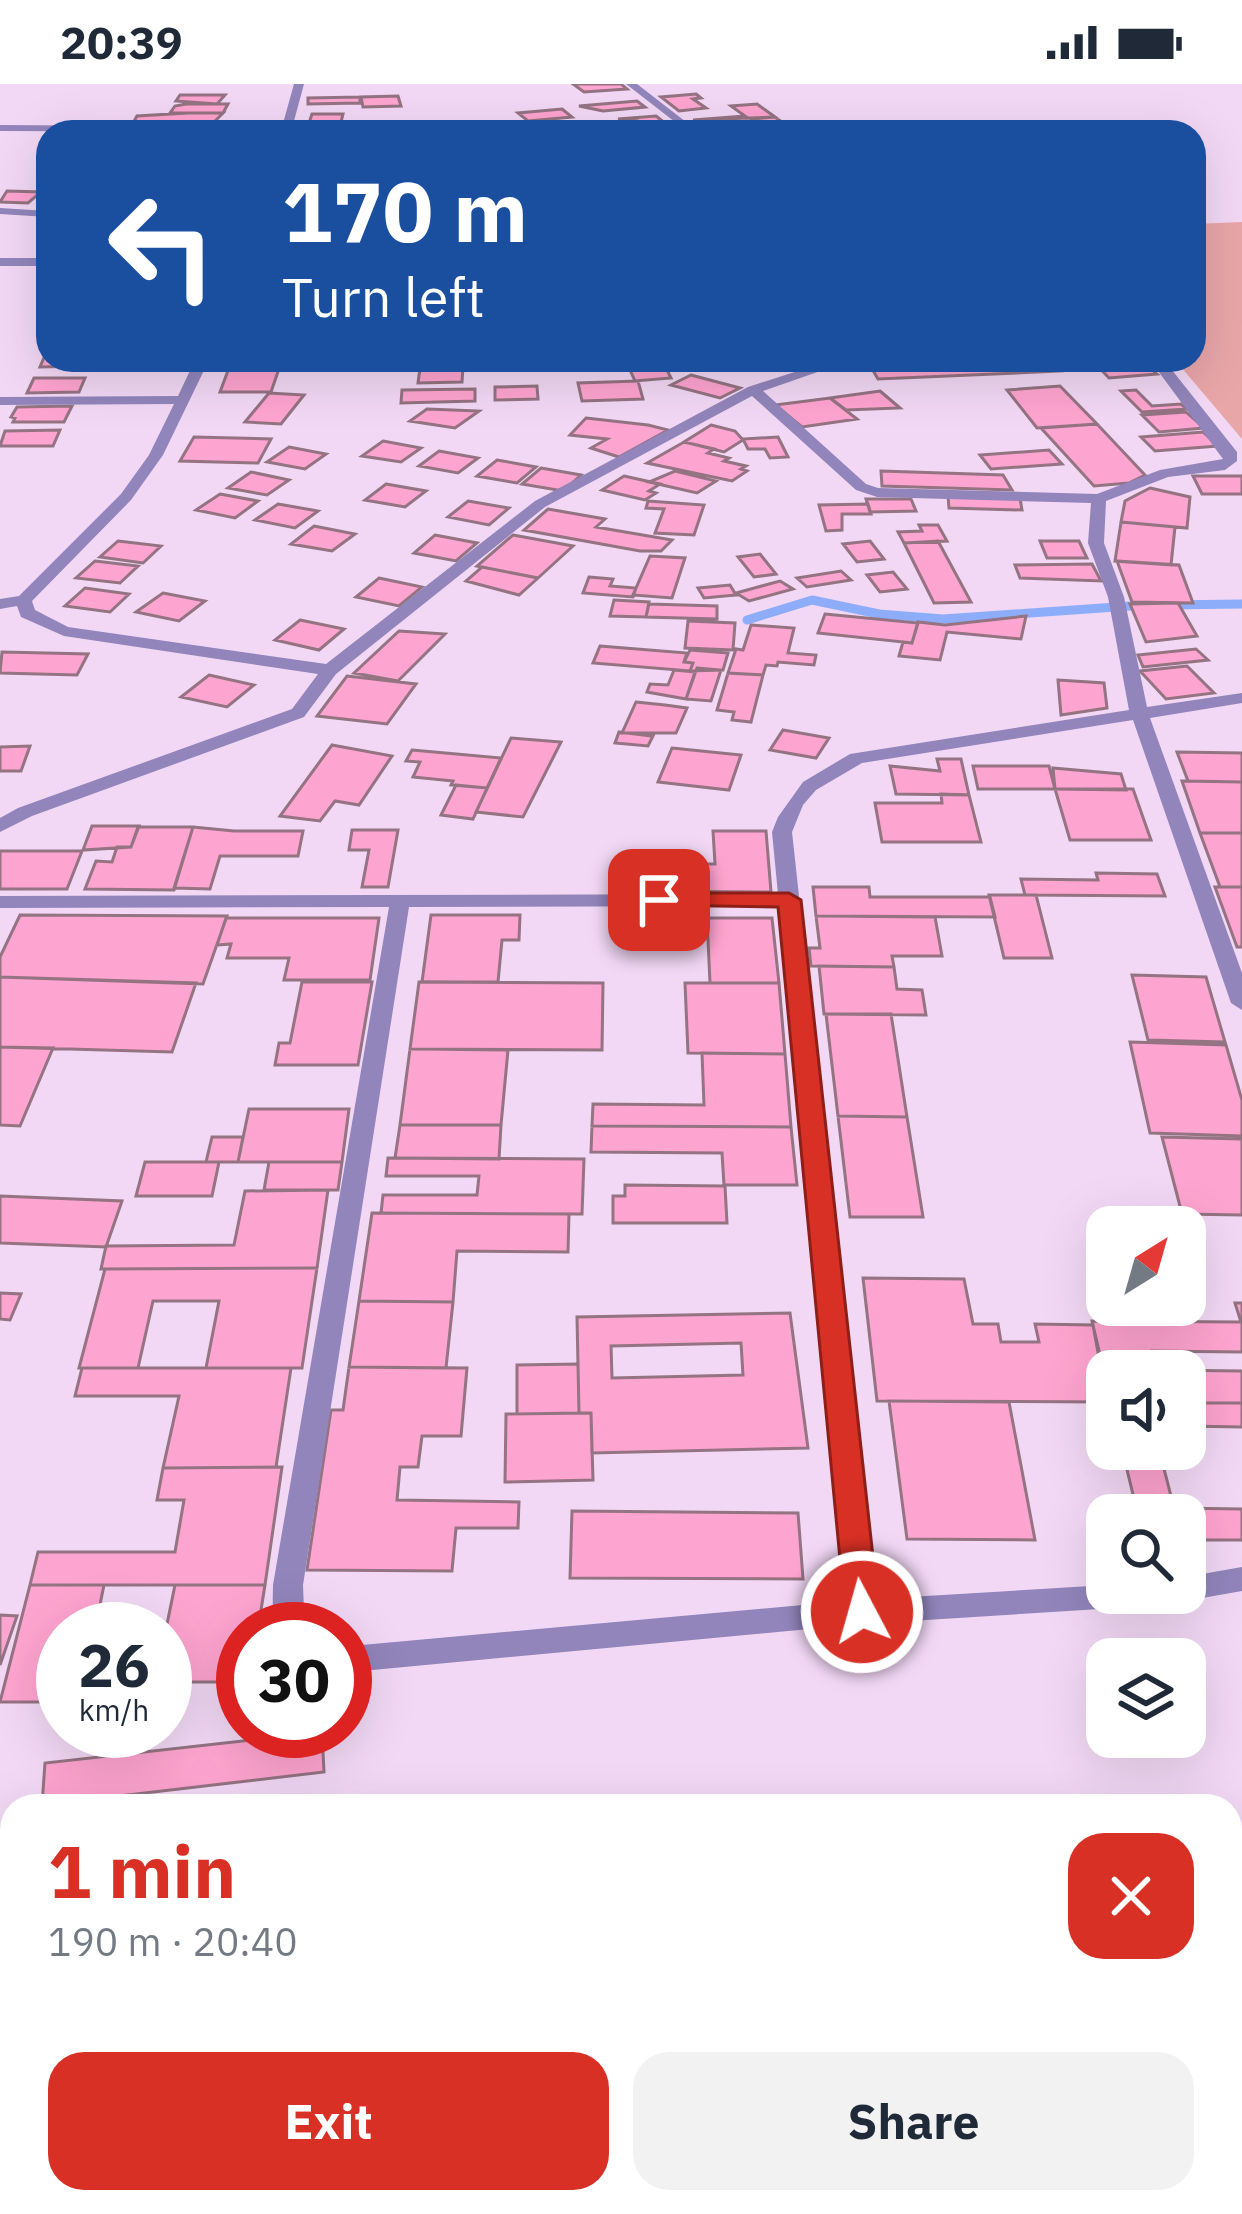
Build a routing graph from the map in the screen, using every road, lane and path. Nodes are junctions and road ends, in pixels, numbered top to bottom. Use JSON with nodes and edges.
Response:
{"nodes":[{"id":1,"x":299,"y":84,"type":"edge"},
{"id":2,"x":631,"y":84,"type":"edge"},
{"id":3,"x":289,"y":120,"type":"edge"},
{"id":4,"x":678,"y":120,"type":"edge"},
{"id":5,"x":0,"y":128,"type":"edge"},
{"id":6,"x":36,"y":128,"type":"edge"},
{"id":7,"x":0,"y":211,"type":"edge"},
{"id":8,"x":36,"y":213,"type":"edge"},
{"id":9,"x":0,"y":262,"type":"edge"},
{"id":10,"x":36,"y":262,"type":"edge"},
{"id":11,"x":197,"y":372,"type":"edge"},
{"id":12,"x":808,"y":372,"type":"edge"},
{"id":13,"x":1166,"y":372,"type":"edge"},
{"id":14,"x":753,"y":390,"type":"junction"},
{"id":15,"x":0,"y":400,"type":"edge"},
{"id":16,"x":184,"y":400,"type":"junction"},
{"id":17,"x":1099,"y":499,"type":"junction"},
{"id":18,"x":24,"y":599,"type":"junction"},
{"id":19,"x":0,"y":604,"type":"edge"},
{"id":20,"x":329,"y":670,"type":"junction"},
{"id":21,"x":1242,"y":698,"type":"edge"},
{"id":22,"x":1139,"y":713,"type":"junction"},
{"id":23,"x":0,"y":826,"type":"edge"},
{"id":24,"x":789,"y":900,"type":"junction"},
{"id":25,"x":400,"y":901,"type":"junction"},
{"id":26,"x":0,"y":902,"type":"edge"},
{"id":27,"x":1242,"y":1003,"type":"edge"},
{"id":28,"x":1242,"y":1579,"type":"edge"},
{"id":29,"x":1206,"y":1585,"type":"edge"},
{"id":30,"x":1086,"y":1598,"type":"edge"},
{"id":31,"x":289,"y":1602,"type":"edge"},
{"id":32,"x":862,"y":1612,"type":"junction"},
{"id":33,"x":372,"y":1657,"type":"edge"}],
"edges":[{"from":1,"to":3,"type":"street"},
{"from":2,"to":4,"type":"street"},
{"from":5,"to":6,"type":"street"},
{"from":7,"to":8,"type":"street"},
{"from":9,"to":10,"type":"street"},
{"from":11,"to":16,"type":"street"},
{"from":12,"to":14,"type":"street"},
{"from":13,"to":17,"type":"street"},
{"from":14,"to":17,"type":"street"},
{"from":14,"to":20,"type":"street"},
{"from":15,"to":16,"type":"street"},
{"from":16,"to":18,"type":"street"},
{"from":17,"to":22,"type":"street"},
{"from":18,"to":19,"type":"street"},
{"from":18,"to":20,"type":"street"},
{"from":20,"to":23,"type":"street"},
{"from":21,"to":22,"type":"street"},
{"from":22,"to":24,"type":"street"},
{"from":22,"to":27,"type":"street"},
{"from":24,"to":25,"type":"street"},
{"from":24,"to":32,"type":"street"},
{"from":25,"to":26,"type":"street"},
{"from":25,"to":31,"type":"street"},
{"from":28,"to":29,"type":"street"},
{"from":30,"to":32,"type":"street"},
{"from":32,"to":33,"type":"street"}]}
